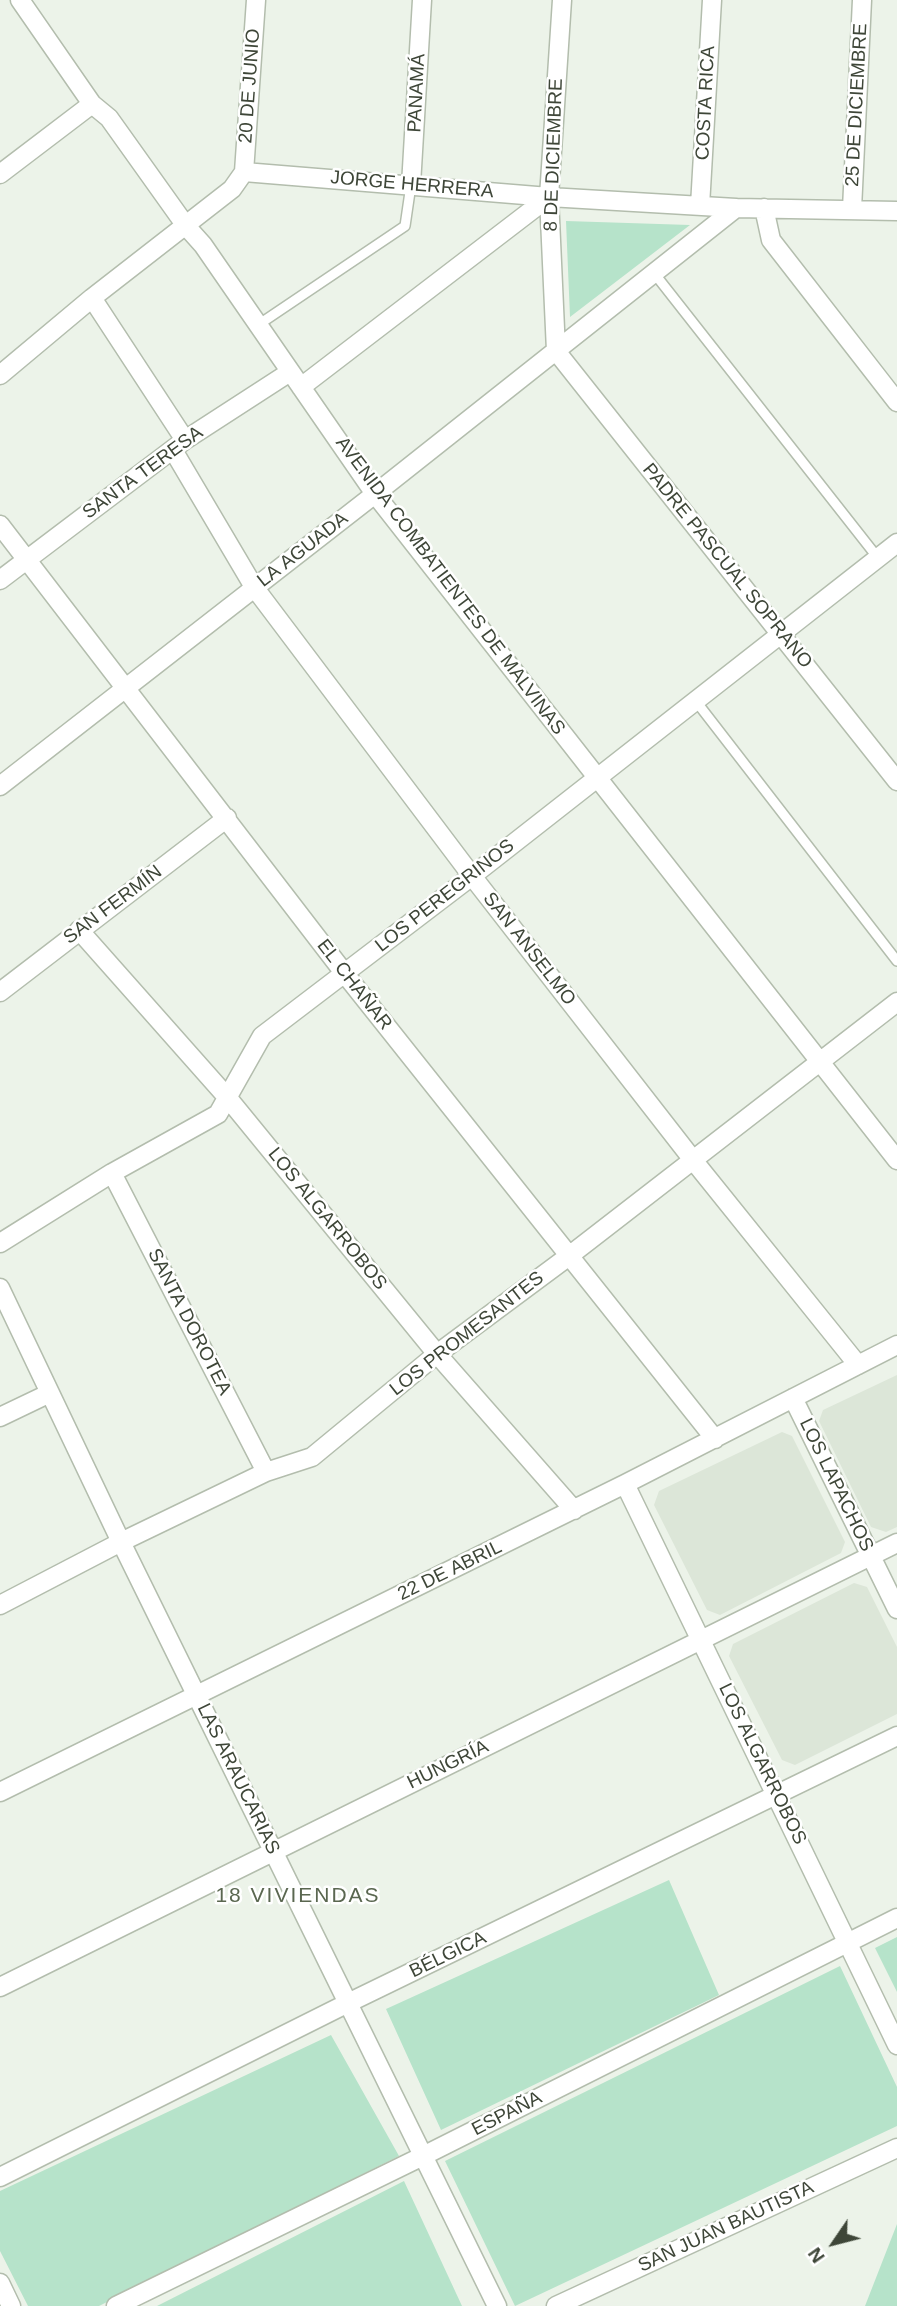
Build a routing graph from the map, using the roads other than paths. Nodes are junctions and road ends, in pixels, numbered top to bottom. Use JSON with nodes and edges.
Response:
{"nodes":[{"id":1,"x":20,"y":0,"type":"edge"},
{"id":2,"x":256,"y":0,"type":"edge"},
{"id":3,"x":422,"y":0,"type":"edge"},
{"id":4,"x":562,"y":0,"type":"edge"},
{"id":5,"x":712,"y":0,"type":"edge"},
{"id":6,"x":862,"y":0,"type":"edge"},
{"id":7,"x":92,"y":104,"type":"junction"},
{"id":8,"x":244,"y":172,"type":"junction"},
{"id":9,"x":0,"y":174,"type":"edge"},
{"id":10,"x":411,"y":185,"type":"junction"},
{"id":11,"x":549,"y":197,"type":"junction"},
{"id":12,"x":700,"y":206,"type":"junction"},
{"id":13,"x":736,"y":208,"type":"junction"},
{"id":14,"x":764,"y":208,"type":"junction"},
{"id":15,"x":852,"y":209,"type":"junction"},
{"id":16,"x":897,"y":211,"type":"edge"},
{"id":17,"x":186,"y":226,"type":"junction"},
{"id":18,"x":654,"y":273,"type":"junction"},
{"id":19,"x":92,"y":298,"type":"junction"},
{"id":20,"x":258,"y":325,"type":"junction"},
{"id":21,"x":556,"y":351,"type":"junction"},
{"id":22,"x":290,"y":372,"type":"junction"},
{"id":23,"x":0,"y":375,"type":"edge"},
{"id":24,"x":301,"y":387,"type":"junction"},
{"id":25,"x":897,"y":402,"type":"edge"},
{"id":26,"x":179,"y":445,"type":"junction"},
{"id":27,"x":375,"y":494,"type":"junction"},
{"id":28,"x":0,"y":525,"type":"edge"},
{"id":29,"x":897,"y":543,"type":"edge"},
{"id":30,"x":878,"y":558,"type":"junction"},
{"id":31,"x":27,"y":560,"type":"junction"},
{"id":32,"x":0,"y":580,"type":"edge"},
{"id":33,"x":254,"y":587,"type":"junction"},
{"id":34,"x":781,"y":633,"type":"junction"},
{"id":35,"x":126,"y":689,"type":"junction"},
{"id":36,"x":695,"y":700,"type":"junction"},
{"id":37,"x":597,"y":776,"type":"junction"},
{"id":38,"x":897,"y":781,"type":"edge"},
{"id":39,"x":0,"y":786,"type":"edge"},
{"id":40,"x":227,"y":818,"type":"junction"},
{"id":41,"x":472,"y":876,"type":"junction"},
{"id":42,"x":79,"y":930,"type":"junction"},
{"id":43,"x":897,"y":961,"type":"edge"},
{"id":44,"x":345,"y":974,"type":"junction"},
{"id":45,"x":0,"y":992,"type":"edge"},
{"id":46,"x":897,"y":1002,"type":"edge"},
{"id":47,"x":819,"y":1061,"type":"junction"},
{"id":48,"x":228,"y":1097,"type":"junction"},
{"id":49,"x":693,"y":1160,"type":"junction"},
{"id":50,"x":897,"y":1160,"type":"edge"},
{"id":51,"x":111,"y":1173,"type":"junction"},
{"id":52,"x":0,"y":1243,"type":"edge"},
{"id":53,"x":569,"y":1256,"type":"junction"},
{"id":54,"x":0,"y":1288,"type":"edge"},
{"id":55,"x":897,"y":1345,"type":"edge"},
{"id":56,"x":437,"y":1354,"type":"junction"},
{"id":57,"x":858,"y":1365,"type":"junction"},
{"id":58,"x":50,"y":1393,"type":"junction"},
{"id":59,"x":793,"y":1398,"type":"junction"},
{"id":60,"x":0,"y":1417,"type":"edge"},
{"id":61,"x":715,"y":1439,"type":"junction"},
{"id":62,"x":266,"y":1472,"type":"junction"},
{"id":63,"x":625,"y":1484,"type":"junction"},
{"id":64,"x":573,"y":1510,"type":"junction"},
{"id":65,"x":121,"y":1542,"type":"junction"},
{"id":66,"x":897,"y":1543,"type":"edge"},
{"id":67,"x":871,"y":1556,"type":"junction"},
{"id":68,"x":0,"y":1605,"type":"edge"},
{"id":69,"x":897,"y":1609,"type":"edge"},
{"id":70,"x":702,"y":1640,"type":"junction"},
{"id":71,"x":197,"y":1695,"type":"junction"},
{"id":72,"x":897,"y":1736,"type":"edge"},
{"id":73,"x":0,"y":1792,"type":"edge"},
{"id":74,"x":777,"y":1796,"type":"junction"},
{"id":75,"x":274,"y":1851,"type":"junction"},
{"id":76,"x":897,"y":1918,"type":"edge"},
{"id":77,"x":849,"y":1943,"type":"junction"},
{"id":78,"x":0,"y":1986,"type":"edge"},
{"id":79,"x":348,"y":2003,"type":"junction"},
{"id":80,"x":897,"y":2045,"type":"edge"},
{"id":81,"x":897,"y":2148,"type":"edge"},
{"id":82,"x":423,"y":2156,"type":"junction"},
{"id":83,"x":0,"y":2176,"type":"edge"},
{"id":84,"x":0,"y":2283,"type":"edge"},
{"id":85,"x":11,"y":2306,"type":"edge"},
{"id":86,"x":116,"y":2306,"type":"edge"},
{"id":87,"x":497,"y":2306,"type":"edge"},
{"id":88,"x":556,"y":2306,"type":"edge"}],
"edges":[{"from":1,"to":7,"type":"street","name":"AVENIDA COMBATIENTES DE MALVINAS"},
{"from":2,"to":8,"type":"street","name":"20 DE JUNIO"},
{"from":3,"to":10,"type":"street","name":"PANAMÁ"},
{"from":4,"to":11,"type":"street","name":"8 DE DICIEMBRE"},
{"from":5,"to":12,"type":"street","name":"COSTA RICA"},
{"from":6,"to":15,"type":"street","name":"25 DE DICIEMBRE"},
{"from":7,"to":9,"type":"street"},
{"from":7,"to":17,"type":"street","name":"AVENIDA COMBATIENTES DE MALVINAS"},
{"from":8,"to":10,"type":"street","name":"JORGE HERRERA"},
{"from":8,"to":17,"type":"street"},
{"from":10,"to":11,"type":"street","name":"JORGE HERRERA"},
{"from":10,"to":20,"type":"lane"},
{"from":11,"to":12,"type":"street","name":"JORGE HERRERA"},
{"from":11,"to":21,"type":"street","name":"8 DE DICIEMBRE"},
{"from":11,"to":24,"type":"street"},
{"from":12,"to":13,"type":"street","name":"JORGE HERRERA"},
{"from":13,"to":14,"type":"street","name":"JORGE HERRERA"},
{"from":13,"to":18,"type":"street","name":"LA AGUADA"},
{"from":14,"to":15,"type":"street","name":"JORGE HERRERA"},
{"from":14,"to":25,"type":"street"},
{"from":15,"to":16,"type":"street","name":"JORGE HERRERA"},
{"from":17,"to":19,"type":"street"},
{"from":17,"to":20,"type":"street","name":"AVENIDA COMBATIENTES DE MALVINAS"},
{"from":18,"to":21,"type":"street","name":"LA AGUADA"},
{"from":18,"to":30,"type":"lane"},
{"from":19,"to":23,"type":"street"},
{"from":19,"to":26,"type":"street","name":"SAN ANSELMO"},
{"from":20,"to":22,"type":"street","name":"AVENIDA COMBATIENTES DE MALVINAS"},
{"from":21,"to":27,"type":"street","name":"LA AGUADA"},
{"from":21,"to":34,"type":"street","name":"PADRE PASCUAL SOPRANO"},
{"from":22,"to":24,"type":"street","name":"AVENIDA COMBATIENTES DE MALVINAS"},
{"from":22,"to":26,"type":"street","name":"SANTA TERESA"},
{"from":24,"to":27,"type":"street","name":"AVENIDA COMBATIENTES DE MALVINAS"},
{"from":26,"to":31,"type":"street","name":"SANTA TERESA"},
{"from":26,"to":33,"type":"street","name":"SAN ANSELMO"},
{"from":27,"to":33,"type":"street","name":"LA AGUADA"},
{"from":27,"to":37,"type":"street","name":"AVENIDA COMBATIENTES DE MALVINAS"},
{"from":28,"to":31,"type":"street","name":"EL CHAÑAR"},
{"from":29,"to":30,"type":"street","name":"LOS PEREGRINOS"},
{"from":30,"to":34,"type":"street","name":"LOS PEREGRINOS"},
{"from":31,"to":32,"type":"street","name":"SANTA TERESA"},
{"from":31,"to":35,"type":"street","name":"EL CHAÑAR"},
{"from":33,"to":35,"type":"street","name":"LA AGUADA"},
{"from":33,"to":41,"type":"street","name":"SAN ANSELMO"},
{"from":34,"to":36,"type":"street","name":"LOS PEREGRINOS"},
{"from":34,"to":38,"type":"street","name":"PADRE PASCUAL SOPRANO"},
{"from":35,"to":39,"type":"street","name":"LA AGUADA"},
{"from":35,"to":40,"type":"street","name":"EL CHAÑAR"},
{"from":36,"to":37,"type":"street","name":"LOS PEREGRINOS"},
{"from":36,"to":43,"type":"lane"},
{"from":37,"to":41,"type":"street","name":"LOS PEREGRINOS"},
{"from":37,"to":47,"type":"street","name":"AVENIDA COMBATIENTES DE MALVINAS"},
{"from":40,"to":42,"type":"street","name":"SAN FERMÍN"},
{"from":40,"to":44,"type":"street","name":"EL CHAÑAR"},
{"from":41,"to":44,"type":"street","name":"LOS PEREGRINOS"},
{"from":41,"to":49,"type":"street","name":"SAN ANSELMO"},
{"from":42,"to":45,"type":"street","name":"SAN FERMÍN"},
{"from":42,"to":48,"type":"street","name":"LOS ALGARROBOS"},
{"from":44,"to":48,"type":"street","name":"LOS PEREGRINOS"},
{"from":44,"to":53,"type":"street","name":"EL CHAÑAR"},
{"from":46,"to":47,"type":"street","name":"LOS PROMESANTES"},
{"from":47,"to":49,"type":"street","name":"LOS PROMESANTES"},
{"from":47,"to":50,"type":"street","name":"AVENIDA COMBATIENTES DE MALVINAS"},
{"from":48,"to":51,"type":"street","name":"LOS PEREGRINOS"},
{"from":48,"to":56,"type":"street","name":"LOS ALGARROBOS"},
{"from":49,"to":53,"type":"street","name":"LOS PROMESANTES"},
{"from":49,"to":57,"type":"street","name":"SAN ANSELMO"},
{"from":51,"to":52,"type":"street","name":"LOS PEREGRINOS"},
{"from":51,"to":62,"type":"street","name":"SANTA DOROTEA"},
{"from":53,"to":56,"type":"street","name":"LOS PROMESANTES"},
{"from":53,"to":61,"type":"street","name":"EL CHAÑAR"},
{"from":54,"to":58,"type":"street","name":"LAS ARAUCARIAS"},
{"from":55,"to":57,"type":"street","name":"22 DE ABRIL"},
{"from":56,"to":62,"type":"street","name":"LOS PROMESANTES"},
{"from":56,"to":64,"type":"street","name":"LOS ALGARROBOS"},
{"from":57,"to":59,"type":"street","name":"22 DE ABRIL"},
{"from":58,"to":60,"type":"street"},
{"from":58,"to":65,"type":"street","name":"LAS ARAUCARIAS"},
{"from":59,"to":61,"type":"street","name":"22 DE ABRIL"},
{"from":59,"to":67,"type":"street","name":"LOS LAPACHOS"},
{"from":61,"to":63,"type":"street","name":"22 DE ABRIL"},
{"from":62,"to":65,"type":"street","name":"LOS PROMESANTES"},
{"from":63,"to":64,"type":"street","name":"22 DE ABRIL"},
{"from":63,"to":70,"type":"street","name":"LOS ALGARROBOS"},
{"from":64,"to":71,"type":"street","name":"22 DE ABRIL"},
{"from":65,"to":68,"type":"street","name":"LOS PROMESANTES"},
{"from":65,"to":71,"type":"street","name":"LAS ARAUCARIAS"},
{"from":66,"to":67,"type":"street","name":"HUNGRÍA"},
{"from":67,"to":69,"type":"street","name":"LOS LAPACHOS"},
{"from":67,"to":70,"type":"street","name":"HUNGRÍA"},
{"from":70,"to":74,"type":"street","name":"LOS ALGARROBOS"},
{"from":70,"to":75,"type":"street","name":"HUNGRÍA"},
{"from":71,"to":73,"type":"street","name":"22 DE ABRIL"},
{"from":71,"to":75,"type":"street","name":"LAS ARAUCARIAS"},
{"from":72,"to":74,"type":"street","name":"BÉLGICA"},
{"from":74,"to":77,"type":"street","name":"LOS ALGARROBOS"},
{"from":74,"to":79,"type":"street","name":"BÉLGICA"},
{"from":75,"to":78,"type":"street","name":"HUNGRÍA"},
{"from":75,"to":79,"type":"street","name":"LAS ARAUCARIAS"},
{"from":76,"to":77,"type":"street","name":"ESPAÑA"},
{"from":77,"to":80,"type":"street","name":"LOS ALGARROBOS"},
{"from":77,"to":82,"type":"street","name":"ESPAÑA"},
{"from":79,"to":82,"type":"street","name":"LAS ARAUCARIAS"},
{"from":79,"to":83,"type":"street","name":"BÉLGICA"},
{"from":81,"to":88,"type":"street","name":"SAN JUAN BAUTISTA"},
{"from":82,"to":86,"type":"street","name":"ESPAÑA"},
{"from":82,"to":87,"type":"street","name":"LAS ARAUCARIAS"},
{"from":84,"to":85,"type":"street"}]}
